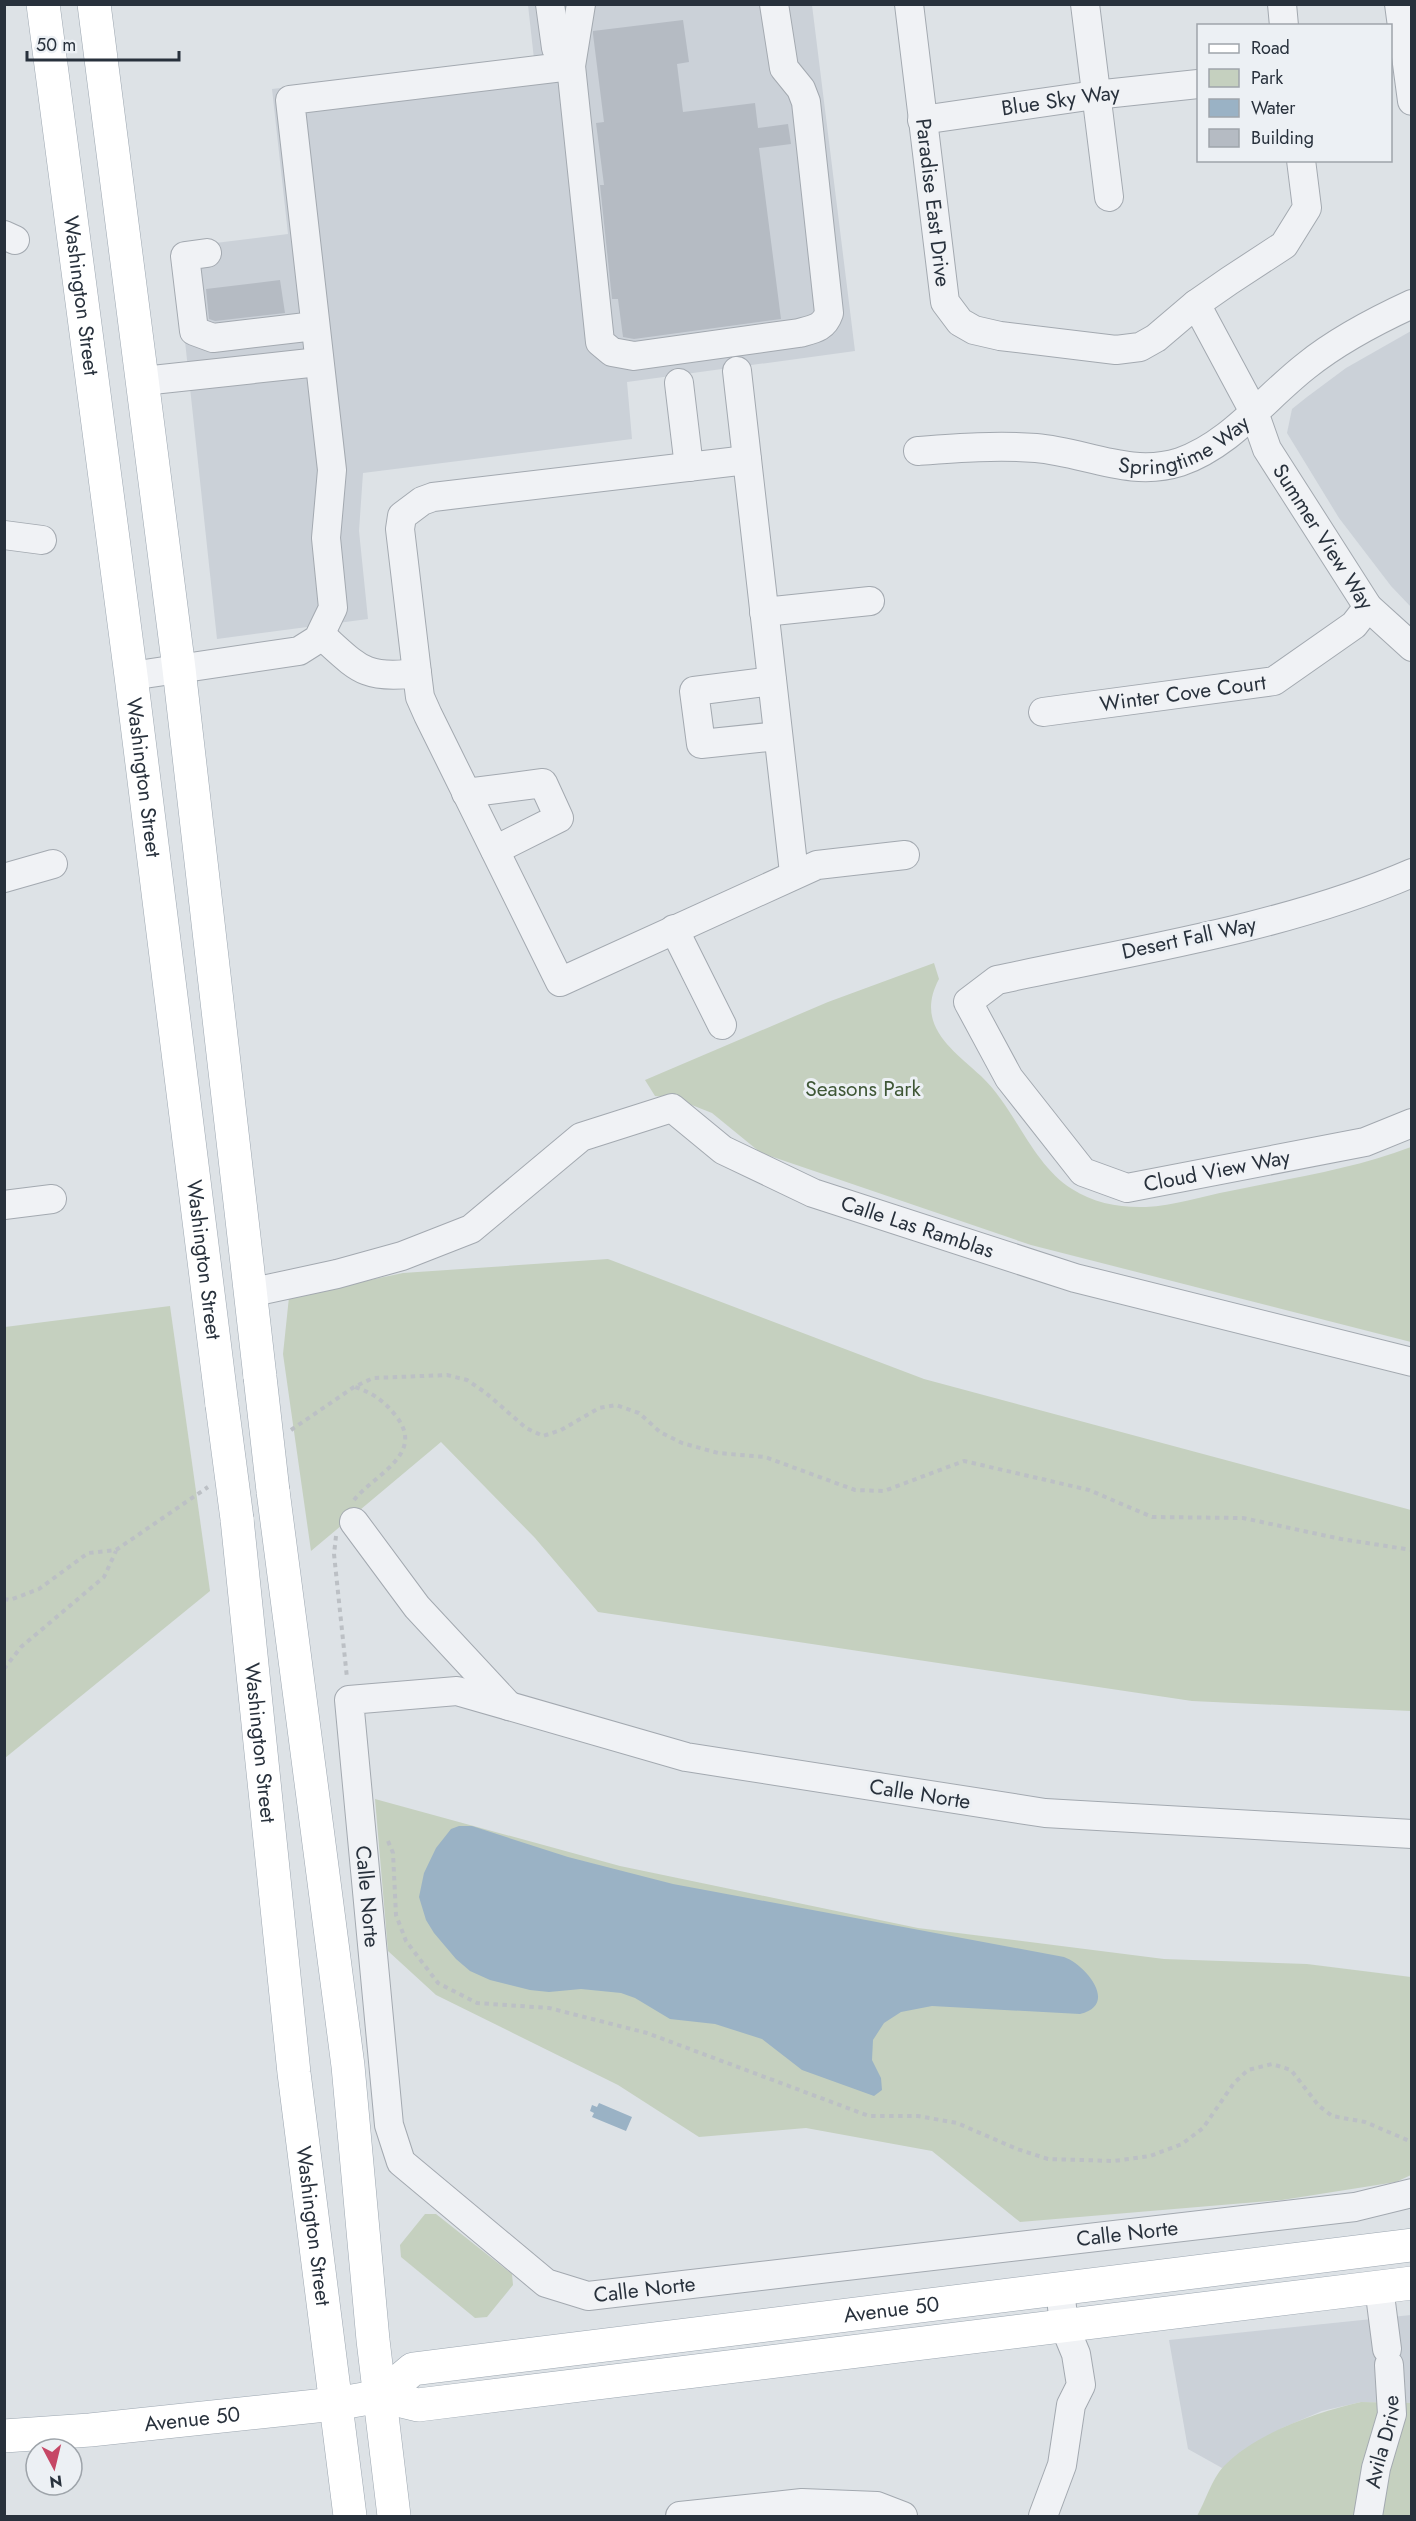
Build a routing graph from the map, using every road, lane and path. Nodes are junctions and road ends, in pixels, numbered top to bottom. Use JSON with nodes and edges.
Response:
{"nodes":[{"id":1,"x":43,"y":4,"type":"edge"},
{"id":2,"x":94,"y":4,"type":"edge"},
{"id":3,"x":550,"y":4,"type":"edge"},
{"id":4,"x":581,"y":4,"type":"edge"},
{"id":5,"x":774,"y":4,"type":"edge"},
{"id":6,"x":909,"y":4,"type":"edge"},
{"id":7,"x":1085,"y":4,"type":"edge"},
{"id":8,"x":1282,"y":4,"type":"edge"},
{"id":9,"x":1399,"y":4,"type":"edge"},
{"id":10,"x":1284,"y":24,"type":"edge"},
{"id":11,"x":1398,"y":60,"type":"edge"},
{"id":12,"x":571,"y":66,"type":"junction"},
{"id":13,"x":1197,"y":84,"type":"edge"},
{"id":14,"x":1095,"y":94,"type":"junction"},
{"id":15,"x":1412,"y":101,"type":"edge"},
{"id":16,"x":922,"y":120,"type":"junction"},
{"id":17,"x":1301,"y":162,"type":"edge"},
{"id":18,"x":1109,"y":197,"type":"dead end"},
{"id":19,"x":207,"y":253,"type":"dead end"},
{"id":20,"x":1196,"y":304,"type":"junction"},
{"id":21,"x":1412,"y":304,"type":"edge"},
{"id":22,"x":315,"y":326,"type":"junction"},
{"id":23,"x":319,"y":362,"type":"junction"},
{"id":24,"x":737,"y":371,"type":"dead end"},
{"id":25,"x":143,"y":381,"type":"junction"},
{"id":26,"x":679,"y":383,"type":"dead end"},
{"id":27,"x":1254,"y":412,"type":"junction"},
{"id":28,"x":918,"y":451,"type":"dead end"},
{"id":29,"x":747,"y":460,"type":"junction"},
{"id":30,"x":689,"y":466,"type":"junction"},
{"id":31,"x":4,"y":535,"type":"edge"},
{"id":32,"x":42,"y":540,"type":"dead end"},
{"id":33,"x":870,"y":601,"type":"dead end"},
{"id":34,"x":1368,"y":607,"type":"junction"},
{"id":35,"x":764,"y":612,"type":"junction"},
{"id":36,"x":321,"y":635,"type":"junction"},
{"id":37,"x":1412,"y":647,"type":"edge"},
{"id":38,"x":179,"y":669,"type":"junction"},
{"id":39,"x":417,"y":673,"type":"junction"},
{"id":40,"x":131,"y":675,"type":"junction"},
{"id":41,"x":772,"y":681,"type":"junction"},
{"id":42,"x":1043,"y":712,"type":"dead end"},
{"id":43,"x":778,"y":736,"type":"junction"},
{"id":44,"x":466,"y":793,"type":"junction"},
{"id":45,"x":495,"y":850,"type":"junction"},
{"id":46,"x":905,"y":855,"type":"dead end"},
{"id":47,"x":53,"y":864,"type":"dead end"},
{"id":48,"x":794,"y":873,"type":"junction"},
{"id":49,"x":1412,"y":873,"type":"edge"},
{"id":50,"x":4,"y":878,"type":"edge"},
{"id":51,"x":675,"y":929,"type":"junction"},
{"id":52,"x":968,"y":1002,"type":"joint"},
{"id":53,"x":722,"y":1025,"type":"dead end"},
{"id":54,"x":1412,"y":1122,"type":"edge"},
{"id":55,"x":52,"y":1199,"type":"dead end"},
{"id":56,"x":4,"y":1205,"type":"edge"},
{"id":57,"x":249,"y":1293,"type":"junction"},
{"id":58,"x":1412,"y":1362,"type":"edge"},
{"id":59,"x":288,"y":1433,"type":"dead end"},
{"id":60,"x":212,"y":1485,"type":"dead end"},
{"id":61,"x":354,"y":1522,"type":"dead end"},
{"id":62,"x":116,"y":1550,"type":"junction"},
{"id":63,"x":1412,"y":1550,"type":"edge"},
{"id":64,"x":4,"y":1599,"type":"edge"},
{"id":65,"x":4,"y":1669,"type":"edge"},
{"id":66,"x":509,"y":1706,"type":"junction"},
{"id":67,"x":362,"y":1833,"type":"junction"},
{"id":68,"x":1412,"y":1834,"type":"edge"},
{"id":69,"x":1412,"y":2142,"type":"edge"},
{"id":70,"x":1412,"y":2193,"type":"edge"},
{"id":71,"x":1412,"y":2245,"type":"edge"},
{"id":72,"x":1412,"y":2283,"type":"edge"},
{"id":73,"x":1379,"y":2287,"type":"junction"},
{"id":74,"x":1059,"y":2289,"type":"junction"},
{"id":75,"x":1064,"y":2325,"type":"junction"},
{"id":76,"x":381,"y":2396,"type":"junction"},
{"id":77,"x":335,"y":2404,"type":"junction"},
{"id":78,"x":4,"y":2436,"type":"edge"},
{"id":79,"x":350,"y":2517,"type":"edge"},
{"id":80,"x":394,"y":2517,"type":"edge"},
{"id":81,"x":680,"y":2517,"type":"edge"},
{"id":82,"x":903,"y":2517,"type":"edge"},
{"id":83,"x":1043,"y":2517,"type":"edge"},
{"id":84,"x":1368,"y":2517,"type":"edge"}],
"edges":[{"from":1,"to":40,"type":"main road","name":"Washington Street"},
{"from":2,"to":25,"type":"main road","name":"Washington Street"},
{"from":3,"to":12,"type":"street"},
{"from":4,"to":12,"type":"street"},
{"from":5,"to":12,"type":"street"},
{"from":6,"to":16,"type":"street","name":"Paradise East Drive"},
{"from":7,"to":14,"type":"street"},
{"from":8,"to":10,"type":"street"},
{"from":9,"to":11,"type":"street"},
{"from":11,"to":15,"type":"street"},
{"from":12,"to":22,"type":"street"},
{"from":13,"to":14,"type":"street","name":"Blue Sky Way"},
{"from":14,"to":16,"type":"street","name":"Blue Sky Way"},
{"from":14,"to":18,"type":"street"},
{"from":16,"to":20,"type":"street","name":"Paradise East Drive"},
{"from":17,"to":20,"type":"street","name":"Paradise East Drive"},
{"from":19,"to":22,"type":"street"},
{"from":20,"to":27,"type":"street","name":"Summer View Way"},
{"from":21,"to":27,"type":"street","name":"Springtime Way"},
{"from":22,"to":23,"type":"street"},
{"from":23,"to":25,"type":"street"},
{"from":23,"to":36,"type":"street"},
{"from":24,"to":29,"type":"street"},
{"from":25,"to":38,"type":"main road","name":"Washington Street"},
{"from":26,"to":30,"type":"street"},
{"from":27,"to":28,"type":"street","name":"Springtime Way"},
{"from":27,"to":34,"type":"street","name":"Summer View Way"},
{"from":29,"to":30,"type":"street"},
{"from":29,"to":35,"type":"street"},
{"from":30,"to":39,"type":"street"},
{"from":31,"to":32,"type":"street"},
{"from":33,"to":35,"type":"street"},
{"from":34,"to":37,"type":"street","name":"Summer View Way"},
{"from":34,"to":42,"type":"street","name":"Winter Cove Court"},
{"from":35,"to":41,"type":"street"},
{"from":36,"to":38,"type":"street"},
{"from":36,"to":39,"type":"street"},
{"from":38,"to":40,"type":"street"},
{"from":38,"to":57,"type":"main road","name":"Washington Street"},
{"from":39,"to":44,"type":"street"},
{"from":40,"to":77,"type":"main road","name":"Washington Street","bridge":true},
{"from":41,"to":43,"type":"street"},
{"from":41,"to":43,"type":"street"},
{"from":43,"to":48,"type":"street"},
{"from":44,"to":45,"type":"street"},
{"from":44,"to":45,"type":"street"},
{"from":45,"to":51,"type":"street"},
{"from":46,"to":48,"type":"street"},
{"from":47,"to":50,"type":"street"},
{"from":48,"to":51,"type":"street"},
{"from":49,"to":52,"type":"street","name":"Desert Fall Way"},
{"from":51,"to":53,"type":"street"},
{"from":52,"to":54,"type":"street","name":"Cloud View Way"},
{"from":55,"to":56,"type":"street"},
{"from":57,"to":58,"type":"street","name":"Calle Las Ramblas"},
{"from":57,"to":76,"type":"main road","name":"Washington Street","bridge":true},
{"from":59,"to":63,"type":"path"},
{"from":60,"to":62,"type":"path"},
{"from":61,"to":66,"type":"street"},
{"from":62,"to":64,"type":"path"},
{"from":62,"to":65,"type":"path"},
{"from":66,"to":67,"type":"street","name":"Calle Norte"},
{"from":66,"to":68,"type":"street","name":"Calle Norte"},
{"from":67,"to":69,"type":"path"},
{"from":67,"to":70,"type":"street","name":"Calle Norte"},
{"from":71,"to":74,"type":"main road","name":"Avenue 50"},
{"from":72,"to":73,"type":"main road","name":"Avenue 50"},
{"from":73,"to":75,"type":"main road","name":"Avenue 50"},
{"from":73,"to":84,"type":"street","name":"Avila Drive"},
{"from":74,"to":75,"type":"street"},
{"from":74,"to":76,"type":"main road","name":"Avenue 50"},
{"from":75,"to":76,"type":"main road","name":"Avenue 50"},
{"from":75,"to":83,"type":"street"},
{"from":76,"to":77,"type":"main road","name":"Avenue 50"},
{"from":76,"to":80,"type":"main road","name":"Washington Street"},
{"from":77,"to":78,"type":"main road","name":"Avenue 50"},
{"from":77,"to":79,"type":"main road","name":"Washington Street"},
{"from":81,"to":82,"type":"street"}]}
